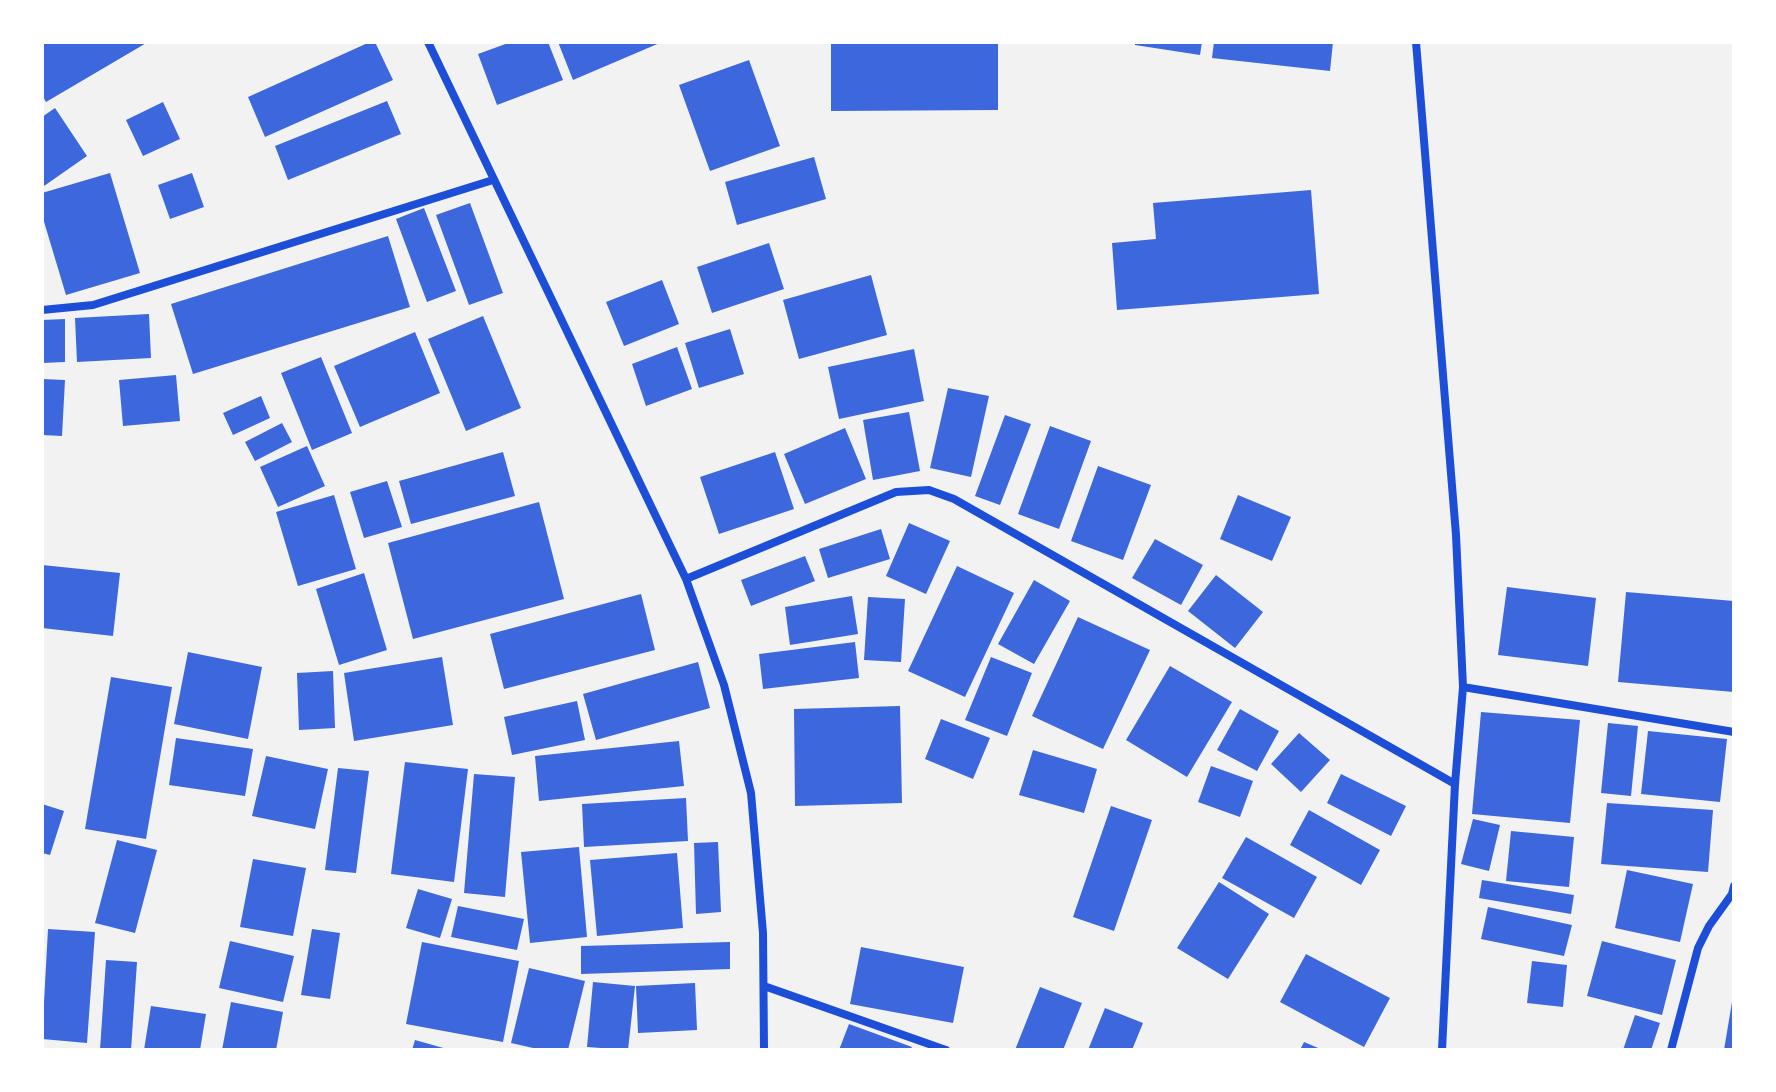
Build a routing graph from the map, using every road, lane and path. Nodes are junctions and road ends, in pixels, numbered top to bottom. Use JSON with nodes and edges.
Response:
{"nodes":[{"id":1,"x":428,"y":42,"type":"edge"},
{"id":2,"x":1416,"y":42,"type":"edge"},
{"id":3,"x":493,"y":180,"type":"junction"},
{"id":4,"x":42,"y":310,"type":"edge"},
{"id":5,"x":686,"y":579,"type":"junction"},
{"id":6,"x":1463,"y":687,"type":"junction"},
{"id":7,"x":1734,"y":732,"type":"edge"},
{"id":8,"x":1455,"y":784,"type":"junction"},
{"id":9,"x":1734,"y":886,"type":"edge"},
{"id":10,"x":764,"y":986,"type":"junction"},
{"id":11,"x":764,"y":1050,"type":"edge"},
{"id":12,"x":946,"y":1050,"type":"edge"},
{"id":13,"x":1442,"y":1050,"type":"edge"},
{"id":14,"x":1671,"y":1050,"type":"edge"}],
"edges":[{"from":1,"to":3,"type":"street"},
{"from":2,"to":6,"type":"street"},
{"from":3,"to":4,"type":"street"},
{"from":3,"to":5,"type":"street"},
{"from":5,"to":8,"type":"street"},
{"from":5,"to":10,"type":"street"},
{"from":6,"to":7,"type":"street"},
{"from":6,"to":8,"type":"street"},
{"from":8,"to":13,"type":"street"},
{"from":9,"to":14,"type":"street"},
{"from":10,"to":11,"type":"street"},
{"from":10,"to":12,"type":"street"}]}
